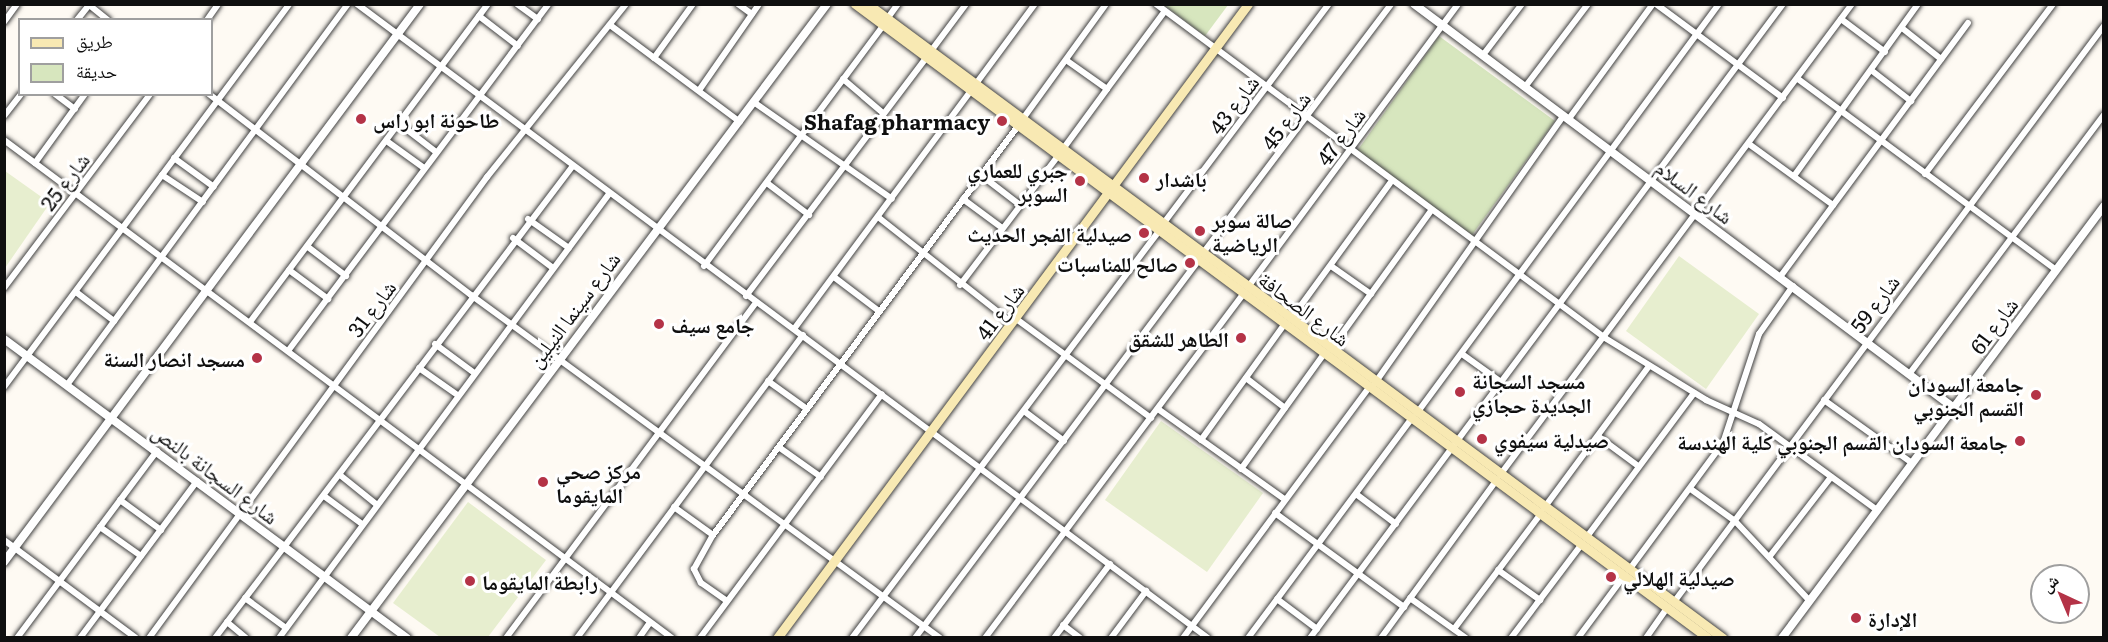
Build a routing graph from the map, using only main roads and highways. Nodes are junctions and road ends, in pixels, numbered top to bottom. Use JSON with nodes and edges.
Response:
{"nodes":[{"id":1,"x":855,"y":4,"type":"edge"},
{"id":2,"x":868,"y":4,"type":"edge"},
{"id":3,"x":1248,"y":4,"type":"edge"},
{"id":4,"x":885,"y":22,"type":"junction"},
{"id":5,"x":1112,"y":191,"type":"junction"},
{"id":6,"x":1671,"y":605,"type":"junction"},
{"id":7,"x":777,"y":638,"type":"edge"},
{"id":8,"x":1708,"y":638,"type":"edge"},
{"id":9,"x":1723,"y":638,"type":"edge"}],
"edges":[{"from":1,"to":4,"type":"main road","name":"شارع الصحافة"},
{"from":2,"to":4,"type":"main road","name":"شارع الصحافة"},
{"from":3,"to":5,"type":"main road","name":"شارع 41"},
{"from":4,"to":5,"type":"main road","name":"شارع الصحافة"},
{"from":5,"to":6,"type":"main road","name":"شارع الصحافة"},
{"from":5,"to":7,"type":"main road","name":"شارع 41"},
{"from":6,"to":8,"type":"main road","name":"شارع الصحافة"},
{"from":6,"to":9,"type":"main road","name":"شارع الصحافة"}]}
